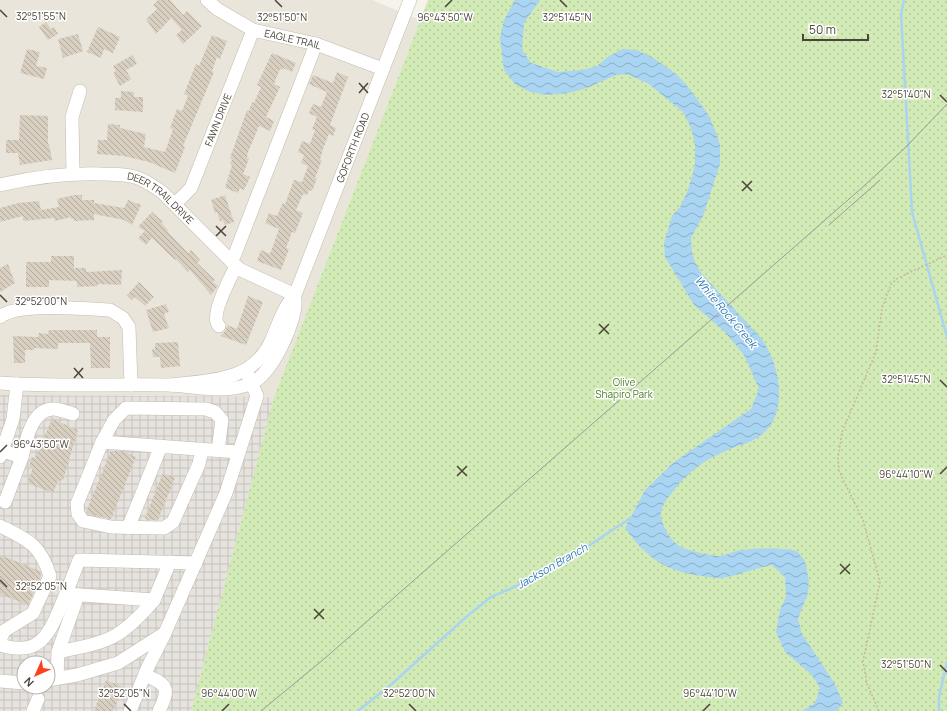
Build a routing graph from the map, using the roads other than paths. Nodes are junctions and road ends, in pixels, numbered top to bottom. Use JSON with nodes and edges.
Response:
{"nodes":[{"id":1,"x":207,"y":0,"type":"edge"},
{"id":2,"x":410,"y":0,"type":"edge"},
{"id":3,"x":253,"y":30,"type":"junction"},
{"id":4,"x":316,"y":44,"type":"junction"},
{"id":5,"x":383,"y":69,"type":"junction"},
{"id":6,"x":80,"y":91,"type":"dead end"},
{"id":7,"x":73,"y":173,"type":"junction"},
{"id":8,"x":0,"y":185,"type":"edge"},
{"id":9,"x":175,"y":204,"type":"junction"},
{"id":10,"x":234,"y":263,"type":"junction"},
{"id":11,"x":295,"y":295,"type":"junction"},
{"id":12,"x":0,"y":317,"type":"edge"},
{"id":13,"x":219,"y":326,"type":"dead end"},
{"id":14,"x":246,"y":371,"type":"junction"},
{"id":15,"x":0,"y":383,"type":"edge"},
{"id":16,"x":252,"y":383,"type":"junction"},
{"id":17,"x":17,"y":384,"type":"junction"},
{"id":18,"x":131,"y":385,"type":"junction"},
{"id":19,"x":171,"y":385,"type":"junction"},
{"id":20,"x":73,"y":414,"type":"dead end"},
{"id":21,"x":102,"y":442,"type":"junction"},
{"id":22,"x":161,"y":446,"type":"junction"},
{"id":23,"x":202,"y":450,"type":"junction"},
{"id":24,"x":218,"y":450,"type":"junction"},
{"id":25,"x":238,"y":452,"type":"junction"},
{"id":26,"x":1,"y":454,"type":"edge"},
{"id":27,"x":22,"y":457,"type":"junction"},
{"id":28,"x":5,"y":502,"type":"dead end"},
{"id":29,"x":0,"y":526,"type":"edge"},
{"id":30,"x":128,"y":528,"type":"junction"},
{"id":31,"x":170,"y":562,"type":"junction"},
{"id":32,"x":196,"y":563,"type":"junction"},
{"id":33,"x":72,"y":595,"type":"junction"},
{"id":34,"x":154,"y":600,"type":"junction"},
{"id":35,"x":165,"y":633,"type":"junction"},
{"id":36,"x":0,"y":640,"type":"edge"},
{"id":37,"x":0,"y":645,"type":"edge"},
{"id":38,"x":58,"y":652,"type":"junction"},
{"id":39,"x":56,"y":661,"type":"edge"},
{"id":40,"x":145,"y":675,"type":"junction"},
{"id":41,"x":56,"y":678,"type":"edge"},
{"id":42,"x":0,"y":681,"type":"edge"},
{"id":43,"x":16,"y":682,"type":"edge"},
{"id":44,"x":130,"y":711,"type":"edge"},
{"id":45,"x":159,"y":711,"type":"edge"}],
"edges":[{"from":1,"to":3,"type":"street","name":"EAGLE TRAIL"},
{"from":2,"to":5,"type":"street","name":"GOFORTH ROAD"},
{"from":3,"to":4,"type":"street","name":"EAGLE TRAIL"},
{"from":3,"to":9,"type":"street","name":"FAWN DRIVE"},
{"from":4,"to":5,"type":"street","name":"EAGLE TRAIL"},
{"from":4,"to":10,"type":"street"},
{"from":5,"to":11,"type":"street","name":"GOFORTH ROAD"},
{"from":6,"to":7,"type":"street"},
{"from":7,"to":8,"type":"street","name":"DEER TRAIL DRIVE"},
{"from":7,"to":9,"type":"street","name":"DEER TRAIL DRIVE"},
{"from":9,"to":10,"type":"street","name":"DEER TRAIL DRIVE"},
{"from":10,"to":11,"type":"street","name":"DEER TRAIL DRIVE"},
{"from":10,"to":13,"type":"street"},
{"from":11,"to":14,"type":"street","name":"GOFORTH ROAD"},
{"from":11,"to":16,"type":"street","name":"GOFORTH ROAD"},
{"from":12,"to":18,"type":"street"},
{"from":14,"to":16,"type":"street"},
{"from":14,"to":19,"type":"street","name":"GOFORTH ROAD"},
{"from":15,"to":17,"type":"street","name":"GOFORTH ROAD"},
{"from":16,"to":19,"type":"street","name":"GOFORTH ROAD"},
{"from":16,"to":25,"type":"street"},
{"from":17,"to":18,"type":"street","name":"GOFORTH ROAD"},
{"from":17,"to":26,"type":"street"},
{"from":18,"to":19,"type":"street","name":"GOFORTH ROAD"},
{"from":20,"to":27,"type":"street"},
{"from":21,"to":22,"type":"street"},
{"from":21,"to":24,"type":"street"},
{"from":21,"to":30,"type":"street"},
{"from":22,"to":23,"type":"street"},
{"from":22,"to":30,"type":"street"},
{"from":23,"to":24,"type":"street"},
{"from":23,"to":30,"type":"street"},
{"from":24,"to":25,"type":"street"},
{"from":25,"to":32,"type":"street"},
{"from":26,"to":27,"type":"street"},
{"from":27,"to":28,"type":"street"},
{"from":29,"to":36,"type":"street"},
{"from":31,"to":32,"type":"street"},
{"from":31,"to":33,"type":"street"},
{"from":31,"to":34,"type":"street"},
{"from":32,"to":35,"type":"street"},
{"from":33,"to":34,"type":"street"},
{"from":33,"to":37,"type":"street"},
{"from":33,"to":38,"type":"street"},
{"from":34,"to":38,"type":"street"},
{"from":35,"to":40,"type":"street"},
{"from":35,"to":41,"type":"street"},
{"from":38,"to":39,"type":"street"},
{"from":40,"to":44,"type":"street"},
{"from":40,"to":45,"type":"street"},
{"from":42,"to":43,"type":"street"}]}
